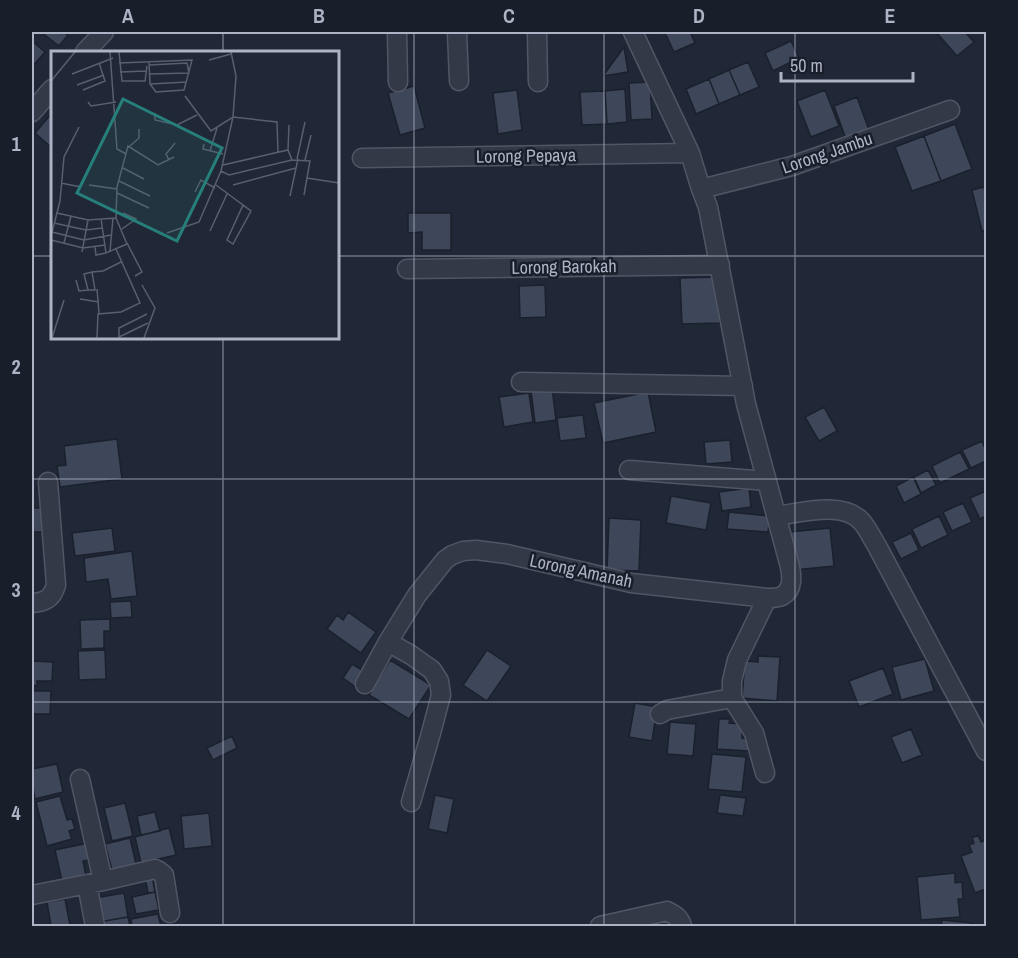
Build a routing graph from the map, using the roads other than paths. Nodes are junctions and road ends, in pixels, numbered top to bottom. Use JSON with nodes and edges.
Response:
{"nodes":[{"id":1,"x":104,"y":32,"type":"edge"},
{"id":2,"x":397,"y":32,"type":"edge"},
{"id":3,"x":457,"y":32,"type":"edge"},
{"id":4,"x":537,"y":32,"type":"edge"},
{"id":5,"x":633,"y":32,"type":"edge"},
{"id":6,"x":86,"y":51,"type":"edge"},
{"id":7,"x":459,"y":81,"type":"dead end"},
{"id":8,"x":398,"y":82,"type":"dead end"},
{"id":9,"x":538,"y":82,"type":"dead end"},
{"id":10,"x":51,"y":90,"type":"edge"},
{"id":11,"x":950,"y":110,"type":"dead end"},
{"id":12,"x":32,"y":112,"type":"edge"},
{"id":13,"x":690,"y":153,"type":"junction"},
{"id":14,"x":362,"y":158,"type":"dead end"},
{"id":15,"x":701,"y":189,"type":"junction"},
{"id":16,"x":720,"y":265,"type":"junction"},
{"id":17,"x":408,"y":269,"type":"dead end"},
{"id":18,"x":521,"y":382,"type":"dead end"},
{"id":19,"x":742,"y":386,"type":"junction"},
{"id":20,"x":630,"y":470,"type":"dead end"},
{"id":21,"x":766,"y":481,"type":"junction"},
{"id":22,"x":48,"y":482,"type":"dead end"},
{"id":23,"x":776,"y":516,"type":"junction"},
{"id":24,"x":767,"y":598,"type":"junction"},
{"id":25,"x":32,"y":603,"type":"edge"},
{"id":26,"x":388,"y":642,"type":"junction"},
{"id":27,"x":364,"y":684,"type":"dead end"},
{"id":28,"x":732,"y":698,"type":"junction"},
{"id":29,"x":660,"y":714,"type":"dead end"},
{"id":30,"x":987,"y":751,"type":"edge"},
{"id":31,"x":765,"y":773,"type":"dead end"},
{"id":32,"x":80,"y":779,"type":"dead end"},
{"id":33,"x":411,"y":802,"type":"dead end"},
{"id":34,"x":95,"y":883,"type":"junction"},
{"id":35,"x":32,"y":895,"type":"edge"},
{"id":36,"x":170,"y":913,"type":"dead end"},
{"id":37,"x":95,"y":927,"type":"edge"},
{"id":38,"x":600,"y":927,"type":"edge"},
{"id":39,"x":682,"y":927,"type":"edge"}],
"edges":[{"from":1,"to":6,"type":"street"},
{"from":2,"to":8,"type":"street"},
{"from":3,"to":7,"type":"street"},
{"from":4,"to":9,"type":"street"},
{"from":5,"to":13,"type":"street"},
{"from":10,"to":12,"type":"street"},
{"from":11,"to":15,"type":"street","name":"Lorong Jambu"},
{"from":13,"to":14,"type":"street","name":"Lorong Pepaya"},
{"from":13,"to":15,"type":"street"},
{"from":15,"to":16,"type":"street"},
{"from":16,"to":17,"type":"street","name":"Lorong Barokah"},
{"from":16,"to":19,"type":"street"},
{"from":18,"to":19,"type":"street"},
{"from":19,"to":21,"type":"street"},
{"from":20,"to":21,"type":"street"},
{"from":21,"to":23,"type":"street"},
{"from":22,"to":25,"type":"street"},
{"from":23,"to":24,"type":"street"},
{"from":23,"to":30,"type":"street"},
{"from":24,"to":26,"type":"street","name":"Lorong Amanah"},
{"from":24,"to":28,"type":"street"},
{"from":26,"to":27,"type":"street","name":"Lorong Amanah"},
{"from":26,"to":33,"type":"street"},
{"from":28,"to":29,"type":"street"},
{"from":28,"to":31,"type":"street"},
{"from":32,"to":34,"type":"street"},
{"from":34,"to":35,"type":"street"},
{"from":34,"to":36,"type":"street"},
{"from":34,"to":37,"type":"street"},
{"from":38,"to":39,"type":"street"}]}
